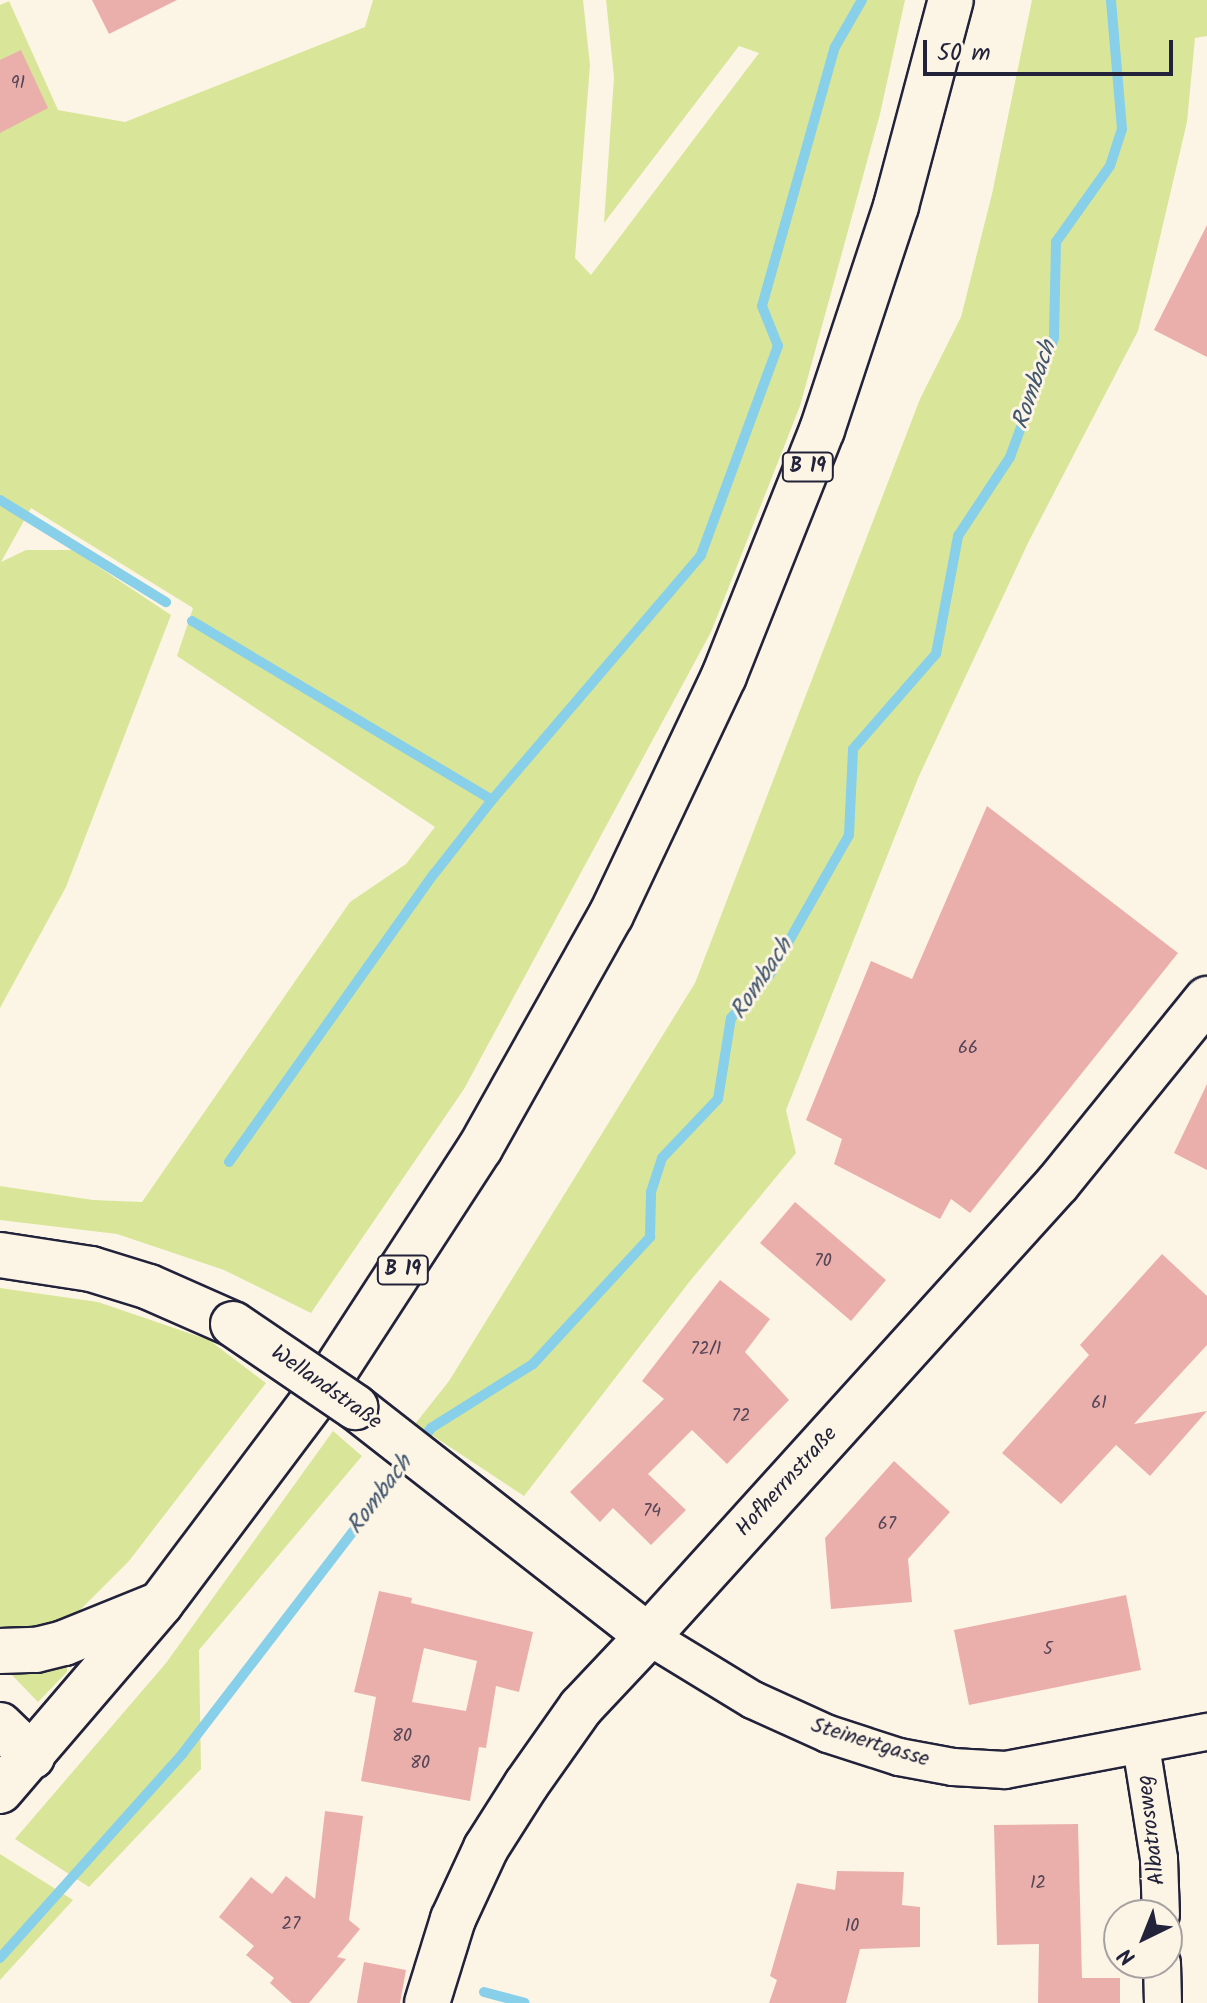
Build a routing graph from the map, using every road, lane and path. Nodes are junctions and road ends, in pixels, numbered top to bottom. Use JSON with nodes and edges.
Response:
{"nodes":[{"id":1,"x":951,"y":0,"type":"edge"},
{"id":2,"x":1207,"y":999,"type":"edge"},
{"id":3,"x":0,"y":1255,"type":"edge"},
{"id":4,"x":161,"y":1603,"type":"junction"},
{"id":5,"x":648,"y":1636,"type":"junction"},
{"id":6,"x":0,"y":1651,"type":"edge"},
{"id":7,"x":0,"y":1725,"type":"edge"},
{"id":8,"x":1207,"y":1732,"type":"edge"},
{"id":9,"x":1141,"y":1746,"type":"junction"},
{"id":10,"x":32,"y":1756,"type":"junction"},
{"id":11,"x":0,"y":1791,"type":"edge"},
{"id":12,"x":1160,"y":1899,"type":"edge"},
{"id":13,"x":1162,"y":1979,"type":"edge"},
{"id":14,"x":427,"y":2003,"type":"edge"},
{"id":15,"x":1163,"y":2003,"type":"edge"}],
"edges":[{"from":1,"to":4,"type":"main road","number":"B 19"},
{"from":2,"to":5,"type":"main road","name":"Hofherrnstraße"},
{"from":3,"to":5,"type":"main road","name":"Wellandstraße","bridge":true},
{"from":4,"to":6,"type":"main road"},
{"from":4,"to":10,"type":"main road","number":"B 19"},
{"from":5,"to":9,"type":"street","name":"Steinertgasse"},
{"from":5,"to":14,"type":"main road","name":"Hofherrnstraße"},
{"from":7,"to":10,"type":"main road"},
{"from":8,"to":9,"type":"street","name":"Steinertgasse"},
{"from":9,"to":12,"type":"street","name":"Albatrosweg"},
{"from":10,"to":11,"type":"main road","number":"B 19"},
{"from":13,"to":15,"type":"street"}]}
